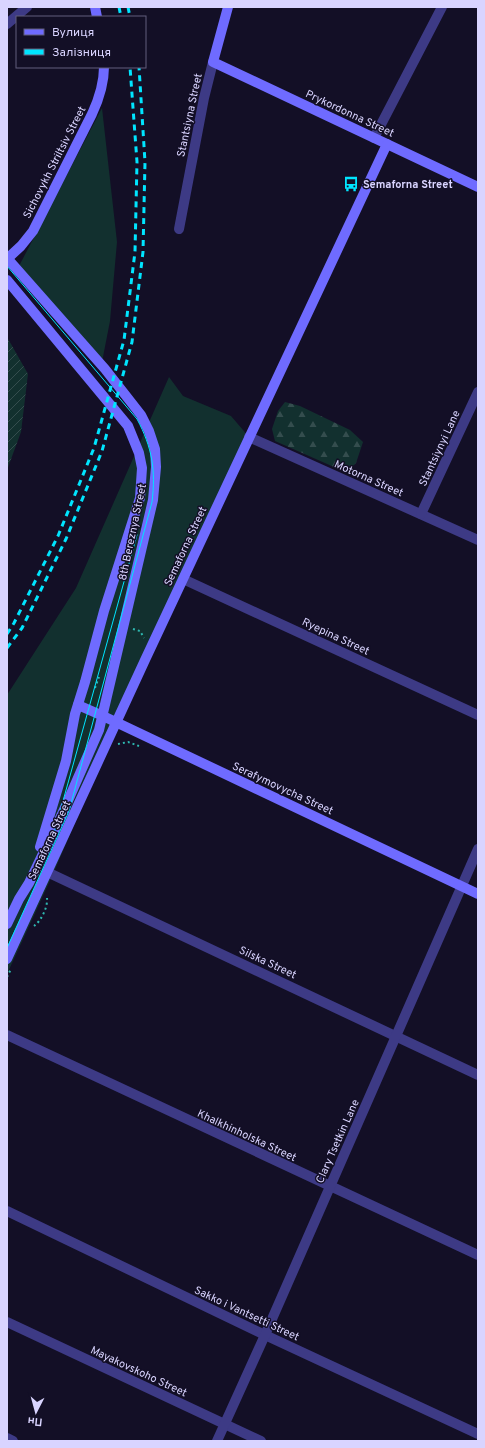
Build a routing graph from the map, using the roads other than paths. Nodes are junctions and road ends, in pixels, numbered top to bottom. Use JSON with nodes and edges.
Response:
{"nodes":[{"id":1,"x":27,"y":7,"type":"edge"},
{"id":2,"x":228,"y":7,"type":"edge"},
{"id":3,"x":442,"y":7,"type":"edge"},
{"id":4,"x":16,"y":16,"type":"edge"},
{"id":5,"x":16,"y":16,"type":"edge"},
{"id":6,"x":7,"y":24,"type":"edge"},
{"id":7,"x":213,"y":62,"type":"junction"},
{"id":8,"x":104,"y":68,"type":"edge"},
{"id":9,"x":374,"y":138,"type":"junction"},
{"id":10,"x":387,"y":144,"type":"junction"},
{"id":11,"x":478,"y":186,"type":"edge"},
{"id":12,"x":179,"y":229,"type":"dead end"},
{"id":13,"x":7,"y":258,"type":"edge"},
{"id":14,"x":7,"y":280,"type":"edge"},
{"id":15,"x":478,"y":392,"type":"edge"},
{"id":16,"x":249,"y":437,"type":"junction"},
{"id":17,"x":421,"y":514,"type":"junction"},
{"id":18,"x":478,"y":540,"type":"edge"},
{"id":19,"x":183,"y":579,"type":"junction"},
{"id":20,"x":78,"y":705,"type":"junction"},
{"id":21,"x":478,"y":715,"type":"edge"},
{"id":22,"x":103,"y":716,"type":"junction"},
{"id":23,"x":116,"y":722,"type":"junction"},
{"id":24,"x":478,"y":850,"type":"edge"},
{"id":25,"x":47,"y":872,"type":"junction"},
{"id":26,"x":461,"y":886,"type":"junction"},
{"id":27,"x":478,"y":894,"type":"edge"},
{"id":28,"x":19,"y":898,"type":"junction"},
{"id":29,"x":7,"y":924,"type":"edge"},
{"id":30,"x":10,"y":962,"type":"edge"},
{"id":31,"x":7,"y":1035,"type":"edge"},
{"id":32,"x":396,"y":1036,"type":"junction"},
{"id":33,"x":478,"y":1075,"type":"edge"},
{"id":34,"x":330,"y":1187,"type":"junction"},
{"id":35,"x":7,"y":1211,"type":"edge"},
{"id":36,"x":478,"y":1255,"type":"edge"},
{"id":37,"x":7,"y":1322,"type":"edge"},
{"id":38,"x":265,"y":1335,"type":"junction"},
{"id":39,"x":224,"y":1424,"type":"junction"},
{"id":40,"x":478,"y":1434,"type":"edge"},
{"id":41,"x":7,"y":1438,"type":"edge"},
{"id":42,"x":13,"y":1441,"type":"edge"},
{"id":43,"x":217,"y":1441,"type":"edge"},
{"id":44,"x":260,"y":1441,"type":"edge"}],
"edges":[{"from":1,"to":4,"type":"street"},
{"from":2,"to":7,"type":"main road","name":"Stantsiyna Street"},
{"from":3,"to":9,"type":"street"},
{"from":5,"to":6,"type":"street"},
{"from":7,"to":9,"type":"main road","name":"Prykordonna Street"},
{"from":7,"to":12,"type":"street","name":"Stantsiyna Street"},
{"from":8,"to":13,"type":"main road","name":"Sichovykh Striltsiv Street"},
{"from":9,"to":10,"type":"main road","name":"Prykordonna Street"},
{"from":10,"to":11,"type":"main road","name":"Prykordonna Street"},
{"from":10,"to":16,"type":"main road","name":"Semaforna Street"},
{"from":13,"to":22,"type":"main road","name":"8th Bereznya Street"},
{"from":14,"to":20,"type":"main road","name":"8th Bereznya Street"},
{"from":15,"to":17,"type":"street","name":"Stantsiynyi Lane"},
{"from":16,"to":17,"type":"street","name":"Motorna Street"},
{"from":16,"to":19,"type":"main road","name":"Semaforna Street"},
{"from":17,"to":18,"type":"street","name":"Motorna Street"},
{"from":19,"to":21,"type":"street","name":"Ryepina Street"},
{"from":19,"to":23,"type":"main road","name":"Semaforna Street"},
{"from":20,"to":22,"type":"main road","name":"Serafymovycha Street"},
{"from":20,"to":28,"type":"main road","name":"Semaforna Street"},
{"from":22,"to":23,"type":"main road","name":"Serafymovycha Street"},
{"from":22,"to":28,"type":"main road","name":"Semaforna Street"},
{"from":23,"to":25,"type":"main road","name":"Semaforna Street"},
{"from":23,"to":26,"type":"main road","name":"Serafymovycha Street"},
{"from":24,"to":26,"type":"street","name":"Clary Tsetkin Lane"},
{"from":25,"to":30,"type":"main road","name":"Semaforna Street"},
{"from":25,"to":32,"type":"street","name":"Silska Street"},
{"from":26,"to":27,"type":"main road","name":"Serafymovycha Street"},
{"from":26,"to":32,"type":"street","name":"Clary Tsetkin Lane"},
{"from":28,"to":29,"type":"main road","name":"Semaforna Street"},
{"from":31,"to":34,"type":"street","name":"Khalkhinholska Street"},
{"from":32,"to":33,"type":"street","name":"Silska Street"},
{"from":32,"to":34,"type":"street","name":"Clary Tsetkin Lane"},
{"from":34,"to":36,"type":"street","name":"Khalkhinholska Street"},
{"from":34,"to":38,"type":"street","name":"Clary Tsetkin Lane"},
{"from":35,"to":38,"type":"street","name":"Sakko i Vantsetti Street"},
{"from":37,"to":39,"type":"street","name":"Mayakovskoho Street"},
{"from":38,"to":39,"type":"street","name":"Clary Tsetkin Lane"},
{"from":38,"to":40,"type":"street","name":"Sakko i Vantsetti Street"},
{"from":39,"to":43,"type":"street","name":"Clary Tsetkin Lane"},
{"from":39,"to":44,"type":"street","name":"Mayakovskoho Street"},
{"from":41,"to":42,"type":"street"}]}
